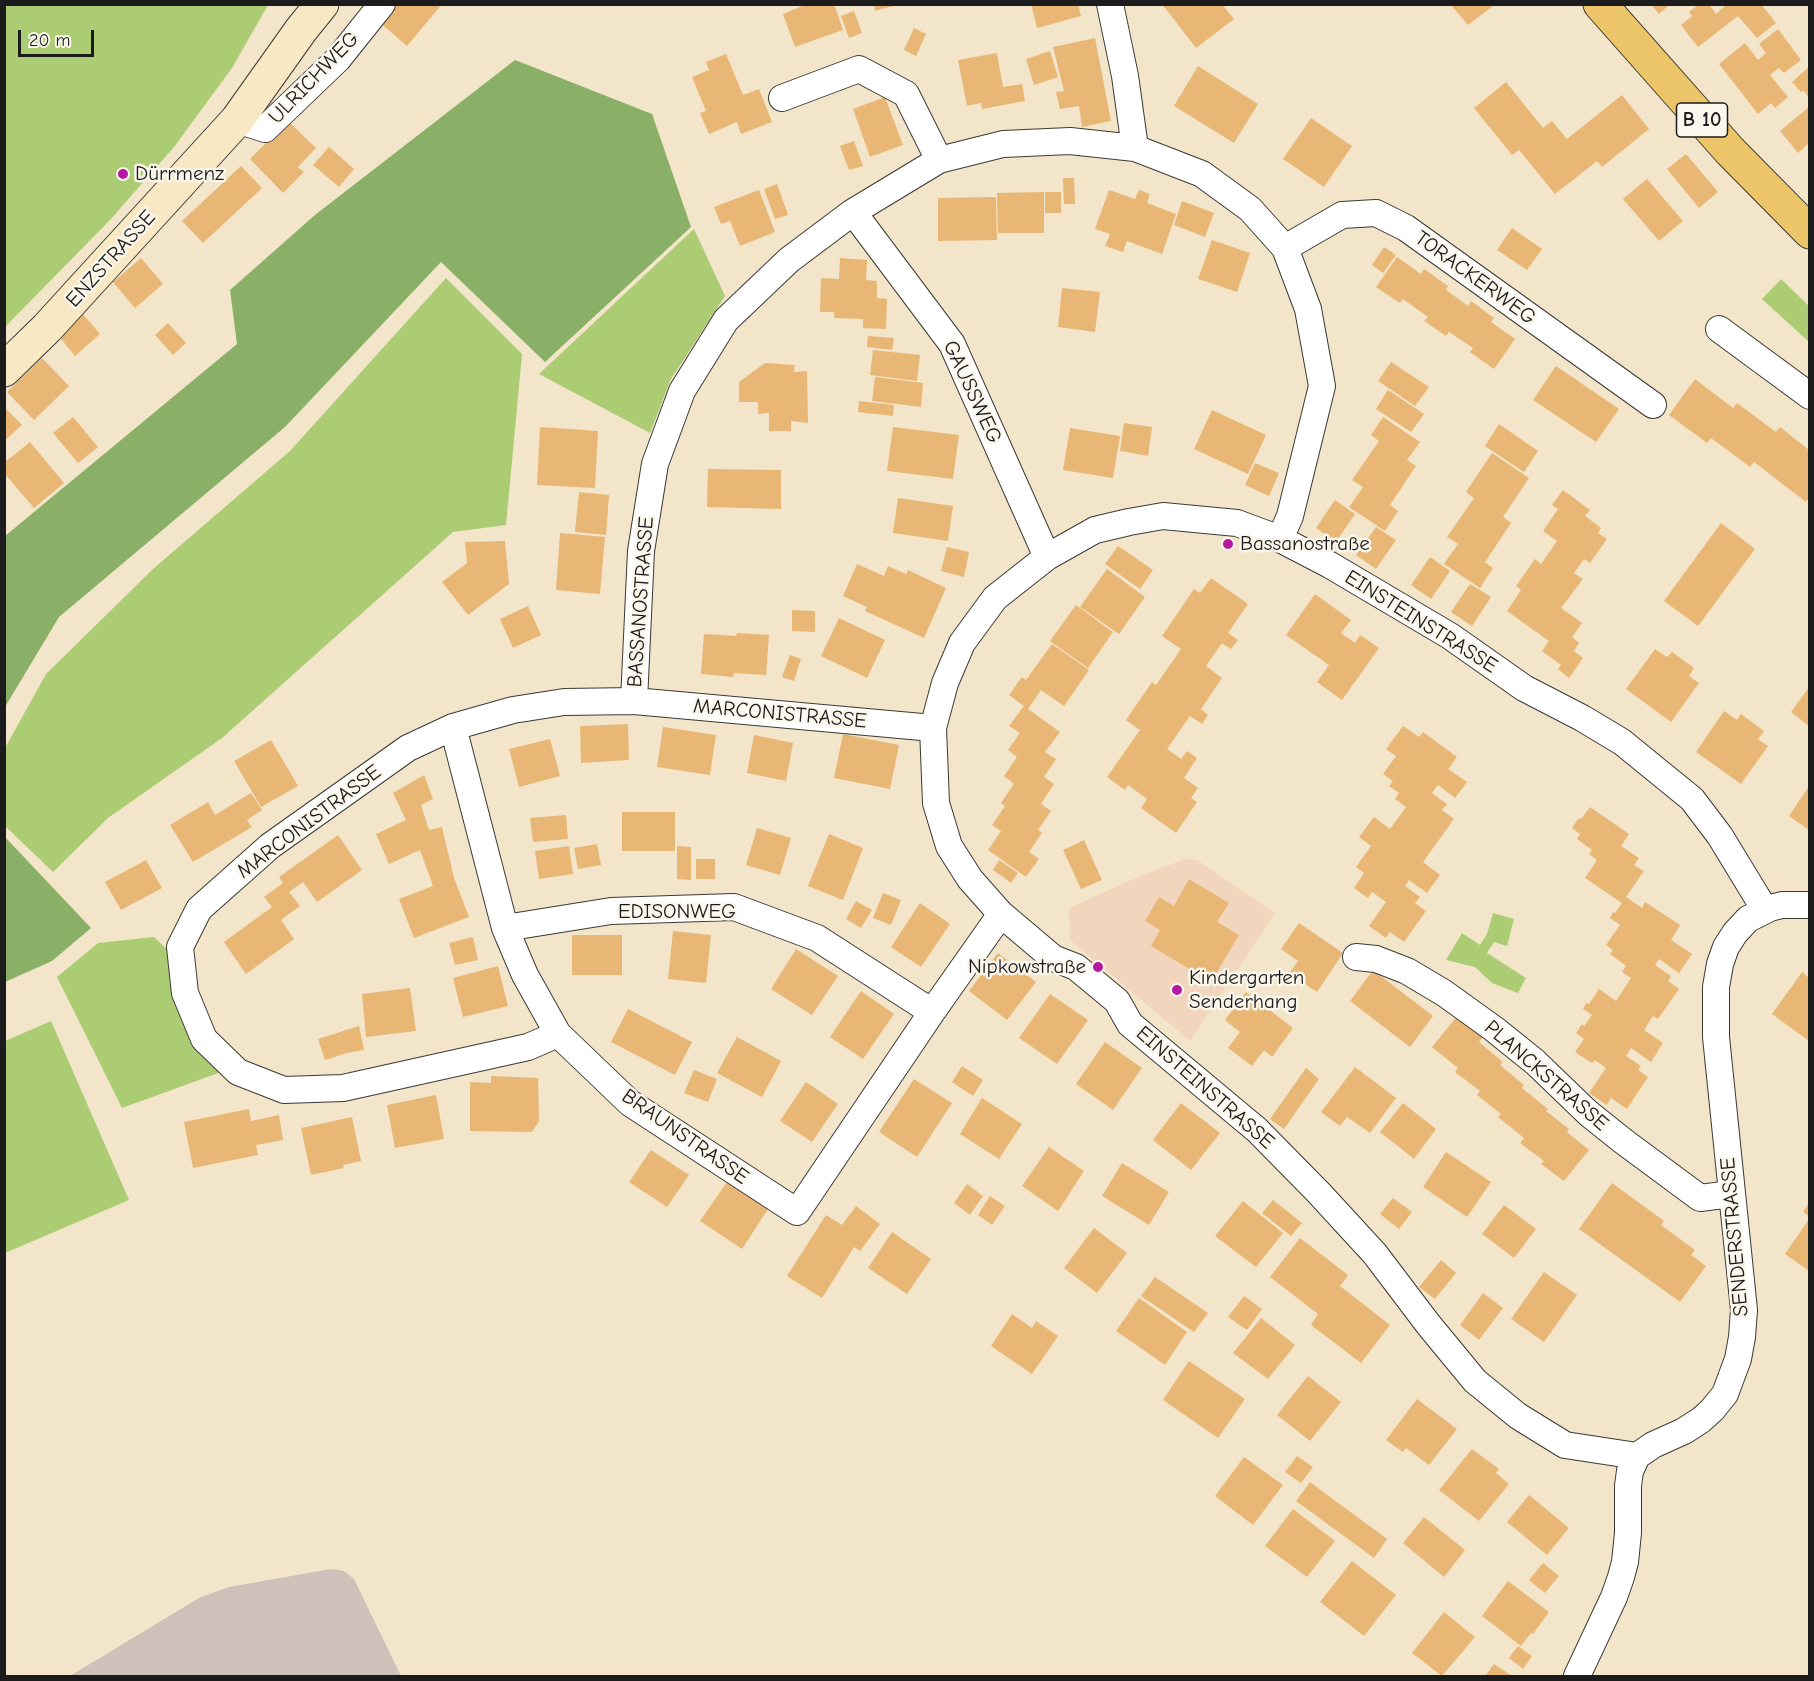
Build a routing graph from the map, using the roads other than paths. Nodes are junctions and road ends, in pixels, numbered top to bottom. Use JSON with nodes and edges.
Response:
{"nodes":[{"id":1,"x":322,"y":4,"type":"edge"},
{"id":2,"x":382,"y":4,"type":"edge"},
{"id":3,"x":1110,"y":4,"type":"edge"},
{"id":4,"x":1600,"y":4,"type":"edge"},
{"id":5,"x":304,"y":17,"type":"edge"},
{"id":6,"x":782,"y":98,"type":"dead end"},
{"id":7,"x":237,"y":120,"type":"junction"},
{"id":8,"x":1135,"y":148,"type":"junction"},
{"id":9,"x":939,"y":160,"type":"junction"},
{"id":10,"x":853,"y":212,"type":"junction"},
{"id":11,"x":1809,"y":232,"type":"edge"},
{"id":12,"x":1285,"y":248,"type":"junction"},
{"id":13,"x":1719,"y":329,"type":"dead end"},
{"id":14,"x":4,"y":370,"type":"edge"},
{"id":15,"x":1809,"y":396,"type":"edge"},
{"id":16,"x":1653,"y":405,"type":"dead end"},
{"id":17,"x":1280,"y":539,"type":"junction"},
{"id":18,"x":1047,"y":556,"type":"junction"},
{"id":19,"x":634,"y":701,"type":"junction"},
{"id":20,"x":453,"y":727,"type":"junction"},
{"id":21,"x":933,"y":728,"type":"junction"},
{"id":22,"x":1809,"y":905,"type":"edge"},
{"id":23,"x":1765,"y":910,"type":"junction"},
{"id":24,"x":1001,"y":914,"type":"junction"},
{"id":25,"x":505,"y":928,"type":"junction"},
{"id":26,"x":1356,"y":957,"type":"dead end"},
{"id":27,"x":932,"y":1012,"type":"junction"},
{"id":28,"x":558,"y":1034,"type":"junction"},
{"id":29,"x":1731,"y":1194,"type":"junction"},
{"id":30,"x":1637,"y":1456,"type":"junction"},
{"id":31,"x":1576,"y":1677,"type":"edge"}],
"edges":[{"from":1,"to":5,"type":"main road","name":"ENZSTRASSE"},
{"from":2,"to":7,"type":"street","name":"ULRICHWEG"},
{"from":3,"to":8,"type":"street"},
{"from":4,"to":11,"type":"main road","number":"B 10"},
{"from":5,"to":7,"type":"main road","name":"ENZSTRASSE"},
{"from":6,"to":9,"type":"street"},
{"from":7,"to":14,"type":"main road","name":"ENZSTRASSE"},
{"from":8,"to":9,"type":"street","name":"BASSANOSTRASSE"},
{"from":8,"to":12,"type":"street","name":"BASSANOSTRASSE"},
{"from":9,"to":10,"type":"street","name":"BASSANOSTRASSE"},
{"from":10,"to":18,"type":"street","name":"GAUSSWEG"},
{"from":10,"to":19,"type":"street","name":"BASSANOSTRASSE"},
{"from":12,"to":16,"type":"street","name":"TORACKERWEG"},
{"from":12,"to":17,"type":"street","name":"BASSANOSTRASSE"},
{"from":13,"to":15,"type":"street"},
{"from":17,"to":18,"type":"street","name":"EINSTEINSTRASSE"},
{"from":17,"to":23,"type":"street","name":"EINSTEINSTRASSE"},
{"from":18,"to":21,"type":"street","name":"EINSTEINSTRASSE"},
{"from":19,"to":20,"type":"street","name":"MARCONISTRASSE"},
{"from":19,"to":21,"type":"street","name":"MARCONISTRASSE"},
{"from":20,"to":25,"type":"street","name":"BRAUNSTRASSE"},
{"from":20,"to":28,"type":"street","name":"MARCONISTRASSE"},
{"from":21,"to":24,"type":"street","name":"EINSTEINSTRASSE"},
{"from":22,"to":23,"type":"street","name":"SENDERSTRASSE"},
{"from":23,"to":29,"type":"street","name":"SENDERSTRASSE"},
{"from":24,"to":27,"type":"street"},
{"from":24,"to":30,"type":"street","name":"EINSTEINSTRASSE"},
{"from":25,"to":27,"type":"street","name":"EDISONWEG"},
{"from":25,"to":28,"type":"street","name":"BRAUNSTRASSE"},
{"from":26,"to":29,"type":"street","name":"PLANCKSTRASSE"},
{"from":27,"to":28,"type":"street","name":"BRAUNSTRASSE"},
{"from":29,"to":30,"type":"street","name":"SENDERSTRASSE"},
{"from":30,"to":31,"type":"street"}]}
